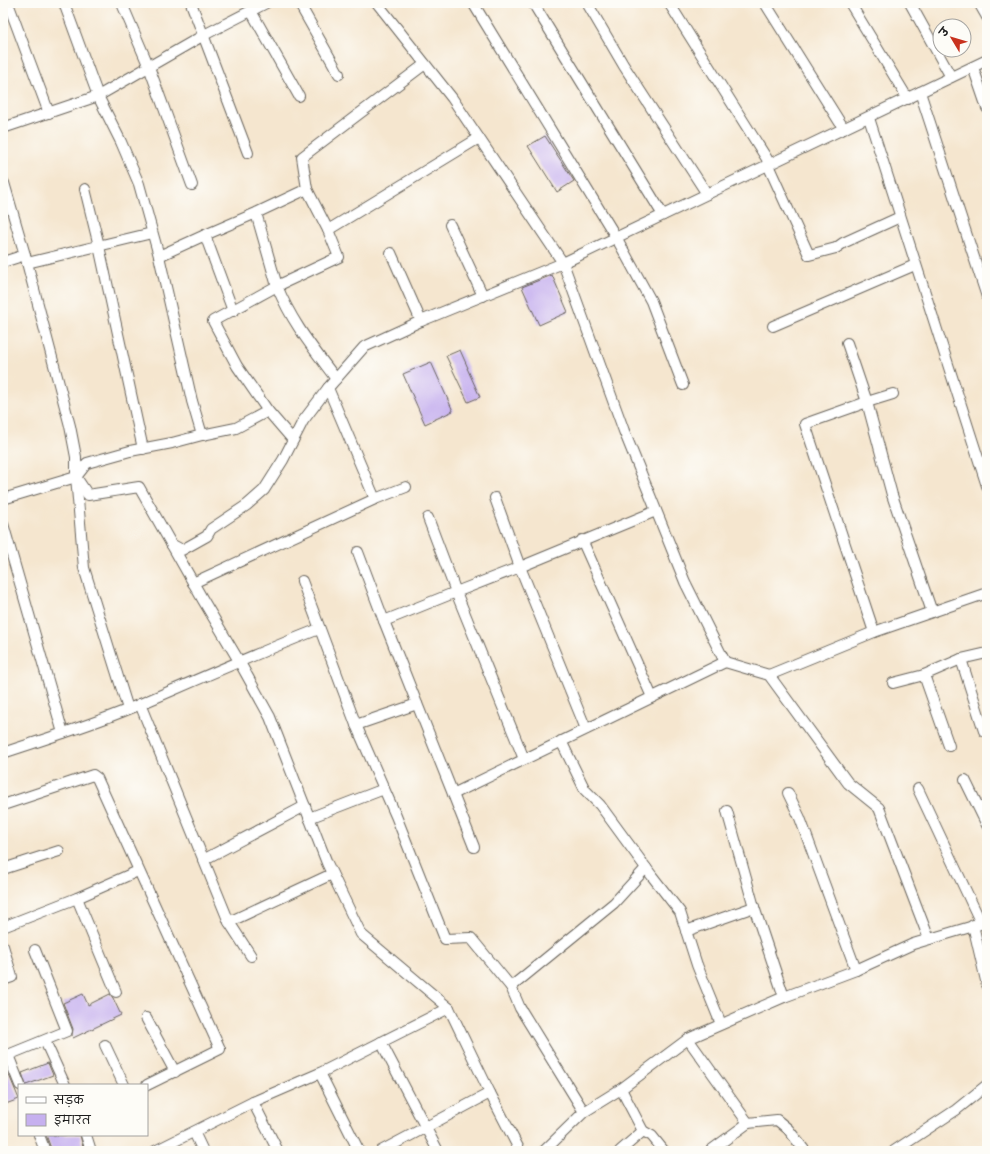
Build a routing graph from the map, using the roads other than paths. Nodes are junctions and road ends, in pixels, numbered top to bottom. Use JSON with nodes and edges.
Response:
{"nodes":[{"id":1,"x":8,"y":3,"type":"edge"},
{"id":2,"x":64,"y":3,"type":"edge"},
{"id":3,"x":191,"y":3,"type":"edge"},
{"id":4,"x":266,"y":3,"type":"edge"},
{"id":5,"x":299,"y":3,"type":"edge"},
{"id":6,"x":473,"y":3,"type":"edge"},
{"id":7,"x":533,"y":3,"type":"edge"},
{"id":8,"x":587,"y":3,"type":"edge"},
{"id":9,"x":669,"y":3,"type":"edge"},
{"id":10,"x":765,"y":3,"type":"edge"},
{"id":11,"x":850,"y":3,"type":"edge"},
{"id":12,"x":910,"y":3,"type":"edge"},
{"id":13,"x":979,"y":3,"type":"edge"},
{"id":14,"x":379,"y":4,"type":"edge"},
{"id":15,"x":123,"y":6,"type":"dead end"},
{"id":16,"x":251,"y":11,"type":"junction"},
{"id":17,"x":987,"y":16,"type":"edge"},
{"id":18,"x":204,"y":35,"type":"junction"},
{"id":19,"x":987,"y":60,"type":"edge"},
{"id":20,"x":425,"y":64,"type":"junction"},
{"id":21,"x":149,"y":67,"type":"junction"},
{"id":22,"x":973,"y":67,"type":"junction"},
{"id":23,"x":339,"y":74,"type":"dead end"},
{"id":24,"x":952,"y":77,"type":"junction"},
{"id":25,"x":920,"y":92,"type":"junction"},
{"id":26,"x":98,"y":96,"type":"junction"},
{"id":27,"x":299,"y":96,"type":"dead end"},
{"id":28,"x":908,"y":99,"type":"junction"},
{"id":29,"x":987,"y":108,"type":"edge"},
{"id":30,"x":49,"y":113,"type":"junction"},
{"id":31,"x":869,"y":118,"type":"junction"},
{"id":32,"x":3,"y":128,"type":"edge"},
{"id":33,"x":844,"y":129,"type":"junction"},
{"id":34,"x":479,"y":138,"type":"junction"},
{"id":35,"x":248,"y":153,"type":"dead end"},
{"id":36,"x":768,"y":165,"type":"junction"},
{"id":37,"x":3,"y":183,"type":"edge"},
{"id":38,"x":192,"y":185,"type":"dead end"},
{"id":39,"x":85,"y":189,"type":"dead end"},
{"id":40,"x":306,"y":189,"type":"junction"},
{"id":41,"x":706,"y":194,"type":"junction"},
{"id":42,"x":256,"y":213,"type":"junction"},
{"id":43,"x":663,"y":215,"type":"junction"},
{"id":44,"x":900,"y":217,"type":"junction"},
{"id":45,"x":450,"y":225,"type":"dead end"},
{"id":46,"x":328,"y":230,"type":"junction"},
{"id":47,"x":152,"y":233,"type":"junction"},
{"id":48,"x":205,"y":235,"type":"junction"},
{"id":49,"x":616,"y":238,"type":"junction"},
{"id":50,"x":99,"y":246,"type":"junction"},
{"id":51,"x":391,"y":253,"type":"dead end"},
{"id":52,"x":159,"y":256,"type":"junction"},
{"id":53,"x":26,"y":259,"type":"junction"},
{"id":54,"x":3,"y":262,"type":"edge"},
{"id":55,"x":563,"y":263,"type":"junction"},
{"id":56,"x":915,"y":265,"type":"junction"},
{"id":57,"x":277,"y":286,"type":"junction"},
{"id":58,"x":483,"y":296,"type":"junction"},
{"id":59,"x":987,"y":297,"type":"edge"},
{"id":60,"x":233,"y":311,"type":"junction"},
{"id":61,"x":421,"y":321,"type":"junction"},
{"id":62,"x":773,"y":326,"type":"dead end"},
{"id":63,"x":847,"y":343,"type":"dead end"},
{"id":64,"x":336,"y":379,"type":"junction"},
{"id":65,"x":683,"y":385,"type":"dead end"},
{"id":66,"x":328,"y":388,"type":"junction"},
{"id":67,"x":893,"y":394,"type":"dead end"},
{"id":68,"x":867,"y":402,"type":"junction"},
{"id":69,"x":268,"y":411,"type":"junction"},
{"id":70,"x":202,"y":435,"type":"junction"},
{"id":71,"x":293,"y":440,"type":"junction"},
{"id":72,"x":143,"y":449,"type":"junction"},
{"id":73,"x":76,"y":477,"type":"junction"},
{"id":74,"x":987,"y":486,"type":"edge"},
{"id":75,"x":406,"y":487,"type":"dead end"},
{"id":76,"x":3,"y":498,"type":"edge"},
{"id":77,"x":495,"y":498,"type":"dead end"},
{"id":78,"x":375,"y":499,"type":"junction"},
{"id":79,"x":656,"y":511,"type":"junction"},
{"id":80,"x":428,"y":518,"type":"dead end"},
{"id":81,"x":3,"y":524,"type":"edge"},
{"id":82,"x":582,"y":540,"type":"junction"},
{"id":83,"x":171,"y":544,"type":"junction"},
{"id":84,"x":358,"y":552,"type":"dead end"},
{"id":85,"x":520,"y":566,"type":"junction"},
{"id":86,"x":302,"y":581,"type":"dead end"},
{"id":87,"x":194,"y":584,"type":"junction"},
{"id":88,"x":456,"y":592,"type":"junction"},
{"id":89,"x":987,"y":593,"type":"edge"},
{"id":90,"x":932,"y":612,"type":"junction"},
{"id":91,"x":384,"y":621,"type":"junction"},
{"id":92,"x":319,"y":628,"type":"junction"},
{"id":93,"x":874,"y":632,"type":"junction"},
{"id":94,"x":987,"y":652,"type":"edge"},
{"id":95,"x":961,"y":659,"type":"junction"},
{"id":96,"x":239,"y":661,"type":"junction"},
{"id":97,"x":725,"y":662,"type":"junction"},
{"id":98,"x":924,"y":674,"type":"junction"},
{"id":99,"x":769,"y":675,"type":"junction"},
{"id":100,"x":893,"y":683,"type":"dead end"},
{"id":101,"x":652,"y":697,"type":"junction"},
{"id":102,"x":140,"y":704,"type":"junction"},
{"id":103,"x":416,"y":704,"type":"junction"},
{"id":104,"x":128,"y":709,"type":"junction"},
{"id":105,"x":356,"y":725,"type":"junction"},
{"id":106,"x":586,"y":729,"type":"junction"},
{"id":107,"x":984,"y":731,"type":"dead end"},
{"id":108,"x":63,"y":733,"type":"junction"},
{"id":109,"x":561,"y":742,"type":"junction"},
{"id":110,"x":949,"y":746,"type":"dead end"},
{"id":111,"x":3,"y":753,"type":"edge"},
{"id":112,"x":524,"y":759,"type":"junction"},
{"id":113,"x":965,"y":780,"type":"dead end"},
{"id":114,"x":918,"y":789,"type":"dead end"},
{"id":115,"x":384,"y":790,"type":"junction"},
{"id":116,"x":788,"y":793,"type":"dead end"},
{"id":117,"x":453,"y":794,"type":"junction"},
{"id":118,"x":3,"y":805,"type":"edge"},
{"id":119,"x":305,"y":806,"type":"junction"},
{"id":120,"x":727,"y":811,"type":"dead end"},
{"id":121,"x":309,"y":818,"type":"junction"},
{"id":122,"x":987,"y":825,"type":"edge"},
{"id":123,"x":474,"y":847,"type":"dead end"},
{"id":124,"x":60,"y":851,"type":"dead end"},
{"id":125,"x":203,"y":860,"type":"junction"},
{"id":126,"x":646,"y":868,"type":"junction"},
{"id":127,"x":3,"y":869,"type":"edge"},
{"id":128,"x":138,"y":871,"type":"junction"},
{"id":129,"x":332,"y":874,"type":"junction"},
{"id":130,"x":77,"y":898,"type":"junction"},
{"id":131,"x":754,"y":907,"type":"junction"},
{"id":132,"x":229,"y":922,"type":"junction"},
{"id":133,"x":980,"y":923,"type":"edge"},
{"id":134,"x":3,"y":927,"type":"edge"},
{"id":135,"x":686,"y":931,"type":"junction"},
{"id":136,"x":929,"y":939,"type":"junction"},
{"id":137,"x":3,"y":946,"type":"edge"},
{"id":138,"x":35,"y":950,"type":"dead end"},
{"id":139,"x":251,"y":956,"type":"dead end"},
{"id":140,"x":856,"y":970,"type":"junction"},
{"id":141,"x":3,"y":980,"type":"edge"},
{"id":142,"x":987,"y":985,"type":"edge"},
{"id":143,"x":511,"y":987,"type":"junction"},
{"id":144,"x":116,"y":992,"type":"dead end"},
{"id":145,"x":784,"y":997,"type":"junction"},
{"id":146,"x":449,"y":1008,"type":"junction"},
{"id":147,"x":146,"y":1018,"type":"dead end"},
{"id":148,"x":721,"y":1024,"type":"junction"},
{"id":149,"x":688,"y":1039,"type":"junction"},
{"id":150,"x":45,"y":1041,"type":"junction"},
{"id":151,"x":381,"y":1042,"type":"junction"},
{"id":152,"x":105,"y":1046,"type":"dead end"},
{"id":153,"x":6,"y":1056,"type":"edge"},
{"id":154,"x":175,"y":1072,"type":"junction"},
{"id":155,"x":320,"y":1073,"type":"junction"},
{"id":156,"x":20,"y":1084,"type":"edge"},
{"id":157,"x":65,"y":1084,"type":"edge"},
{"id":158,"x":124,"y":1084,"type":"edge"},
{"id":159,"x":148,"y":1085,"type":"edge"},
{"id":160,"x":987,"y":1085,"type":"edge"},
{"id":161,"x":621,"y":1089,"type":"junction"},
{"id":162,"x":490,"y":1093,"type":"junction"},
{"id":163,"x":252,"y":1102,"type":"junction"},
{"id":164,"x":584,"y":1112,"type":"junction"},
{"id":165,"x":748,"y":1123,"type":"junction"},
{"id":166,"x":425,"y":1127,"type":"junction"},
{"id":167,"x":643,"y":1131,"type":"junction"},
{"id":168,"x":194,"y":1132,"type":"junction"},
{"id":169,"x":39,"y":1136,"type":"edge"},
{"id":170,"x":86,"y":1136,"type":"edge"},
{"id":171,"x":45,"y":1151,"type":"edge"},
{"id":172,"x":91,"y":1151,"type":"edge"},
{"id":173,"x":154,"y":1151,"type":"edge"},
{"id":174,"x":203,"y":1151,"type":"edge"},
{"id":175,"x":278,"y":1151,"type":"edge"},
{"id":176,"x":358,"y":1151,"type":"edge"},
{"id":177,"x":381,"y":1151,"type":"edge"},
{"id":178,"x":438,"y":1151,"type":"edge"},
{"id":179,"x":520,"y":1151,"type":"edge"},
{"id":180,"x":544,"y":1151,"type":"edge"},
{"id":181,"x":620,"y":1151,"type":"edge"},
{"id":182,"x":664,"y":1151,"type":"edge"},
{"id":183,"x":710,"y":1151,"type":"edge"},
{"id":184,"x":805,"y":1151,"type":"edge"},
{"id":185,"x":894,"y":1151,"type":"edge"}],
"edges":[{"from":1,"to":30,"type":"street"},
{"from":2,"to":26,"type":"street"},
{"from":3,"to":18,"type":"street"},
{"from":4,"to":16,"type":"street"},
{"from":5,"to":23,"type":"street"},
{"from":6,"to":49,"type":"street"},
{"from":7,"to":43,"type":"street"},
{"from":8,"to":41,"type":"street"},
{"from":9,"to":36,"type":"street"},
{"from":10,"to":33,"type":"street"},
{"from":11,"to":28,"type":"street"},
{"from":12,"to":24,"type":"street"},
{"from":13,"to":17,"type":"street"},
{"from":14,"to":20,"type":"street"},
{"from":15,"to":21,"type":"street"},
{"from":16,"to":18,"type":"street"},
{"from":16,"to":27,"type":"street"},
{"from":18,"to":21,"type":"street"},
{"from":18,"to":35,"type":"street"},
{"from":19,"to":22,"type":"street"},
{"from":20,"to":34,"type":"street"},
{"from":20,"to":40,"type":"street"},
{"from":21,"to":26,"type":"street"},
{"from":21,"to":38,"type":"street"},
{"from":22,"to":24,"type":"street"},
{"from":22,"to":29,"type":"street"},
{"from":24,"to":25,"type":"street"},
{"from":25,"to":28,"type":"street"},
{"from":25,"to":59,"type":"street"},
{"from":26,"to":30,"type":"street"},
{"from":26,"to":47,"type":"street"},
{"from":28,"to":31,"type":"street"},
{"from":30,"to":32,"type":"street"},
{"from":31,"to":33,"type":"street"},
{"from":31,"to":44,"type":"street"},
{"from":33,"to":36,"type":"street"},
{"from":34,"to":46,"type":"street"},
{"from":34,"to":55,"type":"street"},
{"from":36,"to":41,"type":"street"},
{"from":36,"to":44,"type":"street"},
{"from":37,"to":53,"type":"street"},
{"from":39,"to":50,"type":"street"},
{"from":40,"to":42,"type":"street"},
{"from":40,"to":46,"type":"street"},
{"from":41,"to":43,"type":"street"},
{"from":42,"to":48,"type":"street"},
{"from":42,"to":57,"type":"street"},
{"from":43,"to":49,"type":"street"},
{"from":44,"to":56,"type":"street"},
{"from":45,"to":58,"type":"street"},
{"from":46,"to":57,"type":"street"},
{"from":47,"to":50,"type":"street"},
{"from":47,"to":52,"type":"street"},
{"from":48,"to":52,"type":"street"},
{"from":48,"to":60,"type":"street"},
{"from":49,"to":55,"type":"street"},
{"from":49,"to":65,"type":"street"},
{"from":50,"to":53,"type":"street"},
{"from":50,"to":72,"type":"street"},
{"from":51,"to":61,"type":"street"},
{"from":52,"to":70,"type":"street"},
{"from":53,"to":54,"type":"street"},
{"from":53,"to":73,"type":"street"},
{"from":55,"to":58,"type":"street"},
{"from":55,"to":79,"type":"street"},
{"from":56,"to":62,"type":"street"},
{"from":56,"to":74,"type":"street"},
{"from":57,"to":60,"type":"street"},
{"from":57,"to":64,"type":"street"},
{"from":58,"to":61,"type":"street"},
{"from":60,"to":69,"type":"street"},
{"from":61,"to":64,"type":"street"},
{"from":63,"to":68,"type":"street"},
{"from":64,"to":66,"type":"street"},
{"from":66,"to":71,"type":"street"},
{"from":66,"to":78,"type":"street"},
{"from":67,"to":68,"type":"street"},
{"from":68,"to":90,"type":"street"},
{"from":68,"to":93,"type":"street"},
{"from":69,"to":70,"type":"street"},
{"from":69,"to":71,"type":"street"},
{"from":70,"to":72,"type":"street"},
{"from":71,"to":83,"type":"street"},
{"from":72,"to":73,"type":"street"},
{"from":73,"to":76,"type":"street"},
{"from":73,"to":83,"type":"street"},
{"from":73,"to":104,"type":"street"},
{"from":75,"to":78,"type":"street"},
{"from":77,"to":85,"type":"street"},
{"from":78,"to":87,"type":"street"},
{"from":79,"to":82,"type":"street"},
{"from":79,"to":97,"type":"street"},
{"from":80,"to":88,"type":"street"},
{"from":81,"to":108,"type":"street"},
{"from":82,"to":85,"type":"street"},
{"from":82,"to":101,"type":"street"},
{"from":83,"to":87,"type":"street"},
{"from":84,"to":91,"type":"street"},
{"from":85,"to":88,"type":"street"},
{"from":85,"to":106,"type":"street"},
{"from":86,"to":92,"type":"street"},
{"from":87,"to":96,"type":"street"},
{"from":88,"to":91,"type":"street"},
{"from":88,"to":112,"type":"street"},
{"from":89,"to":90,"type":"street"},
{"from":90,"to":93,"type":"street"},
{"from":91,"to":103,"type":"street"},
{"from":92,"to":96,"type":"street"},
{"from":92,"to":105,"type":"street"},
{"from":93,"to":99,"type":"street"},
{"from":94,"to":95,"type":"street"},
{"from":95,"to":98,"type":"street"},
{"from":95,"to":107,"type":"street"},
{"from":96,"to":102,"type":"street"},
{"from":96,"to":119,"type":"street"},
{"from":97,"to":99,"type":"street"},
{"from":97,"to":101,"type":"street"},
{"from":98,"to":100,"type":"street"},
{"from":98,"to":110,"type":"street"},
{"from":99,"to":136,"type":"street"},
{"from":101,"to":106,"type":"street"},
{"from":102,"to":104,"type":"street"},
{"from":102,"to":125,"type":"street"},
{"from":103,"to":105,"type":"street"},
{"from":103,"to":117,"type":"street"},
{"from":104,"to":108,"type":"street"},
{"from":105,"to":115,"type":"street"},
{"from":106,"to":109,"type":"street"},
{"from":108,"to":111,"type":"street"},
{"from":109,"to":112,"type":"street"},
{"from":109,"to":126,"type":"street"},
{"from":112,"to":117,"type":"street"},
{"from":113,"to":122,"type":"street"},
{"from":114,"to":133,"type":"street"},
{"from":115,"to":121,"type":"street"},
{"from":115,"to":143,"type":"street"},
{"from":116,"to":140,"type":"street"},
{"from":117,"to":123,"type":"street"},
{"from":118,"to":128,"type":"street"},
{"from":119,"to":121,"type":"street"},
{"from":119,"to":125,"type":"street"},
{"from":120,"to":131,"type":"street"},
{"from":121,"to":129,"type":"street"},
{"from":124,"to":127,"type":"street"},
{"from":125,"to":132,"type":"street"},
{"from":126,"to":135,"type":"street"},
{"from":126,"to":143,"type":"street"},
{"from":128,"to":130,"type":"street"},
{"from":128,"to":154,"type":"street"},
{"from":129,"to":132,"type":"street"},
{"from":129,"to":146,"type":"street"},
{"from":130,"to":134,"type":"street"},
{"from":130,"to":144,"type":"street"},
{"from":131,"to":135,"type":"street"},
{"from":131,"to":145,"type":"street"},
{"from":132,"to":139,"type":"street"},
{"from":133,"to":136,"type":"street"},
{"from":133,"to":142,"type":"street"},
{"from":135,"to":148,"type":"street"},
{"from":136,"to":140,"type":"street"},
{"from":137,"to":141,"type":"street"},
{"from":138,"to":150,"type":"street"},
{"from":140,"to":145,"type":"street"},
{"from":143,"to":164,"type":"street"},
{"from":145,"to":148,"type":"street"},
{"from":146,"to":151,"type":"street"},
{"from":146,"to":162,"type":"street"},
{"from":147,"to":154,"type":"street"},
{"from":148,"to":149,"type":"street"},
{"from":149,"to":161,"type":"street"},
{"from":149,"to":165,"type":"street"},
{"from":150,"to":153,"type":"street"},
{"from":150,"to":157,"type":"street"},
{"from":151,"to":155,"type":"street"},
{"from":151,"to":166,"type":"street"},
{"from":152,"to":158,"type":"street"},
{"from":153,"to":156,"type":"street"},
{"from":154,"to":159,"type":"street"},
{"from":155,"to":163,"type":"street"},
{"from":155,"to":176,"type":"street"},
{"from":160,"to":185,"type":"street"},
{"from":161,"to":164,"type":"street"},
{"from":161,"to":167,"type":"street"},
{"from":162,"to":166,"type":"street"},
{"from":162,"to":179,"type":"street"},
{"from":163,"to":168,"type":"street"},
{"from":163,"to":175,"type":"street"},
{"from":164,"to":180,"type":"street"},
{"from":165,"to":183,"type":"street"},
{"from":165,"to":184,"type":"street"},
{"from":166,"to":177,"type":"street"},
{"from":166,"to":178,"type":"street"},
{"from":167,"to":181,"type":"street"},
{"from":167,"to":182,"type":"street"},
{"from":168,"to":173,"type":"street"},
{"from":168,"to":174,"type":"street"},
{"from":169,"to":171,"type":"street"},
{"from":170,"to":172,"type":"street"}]}
